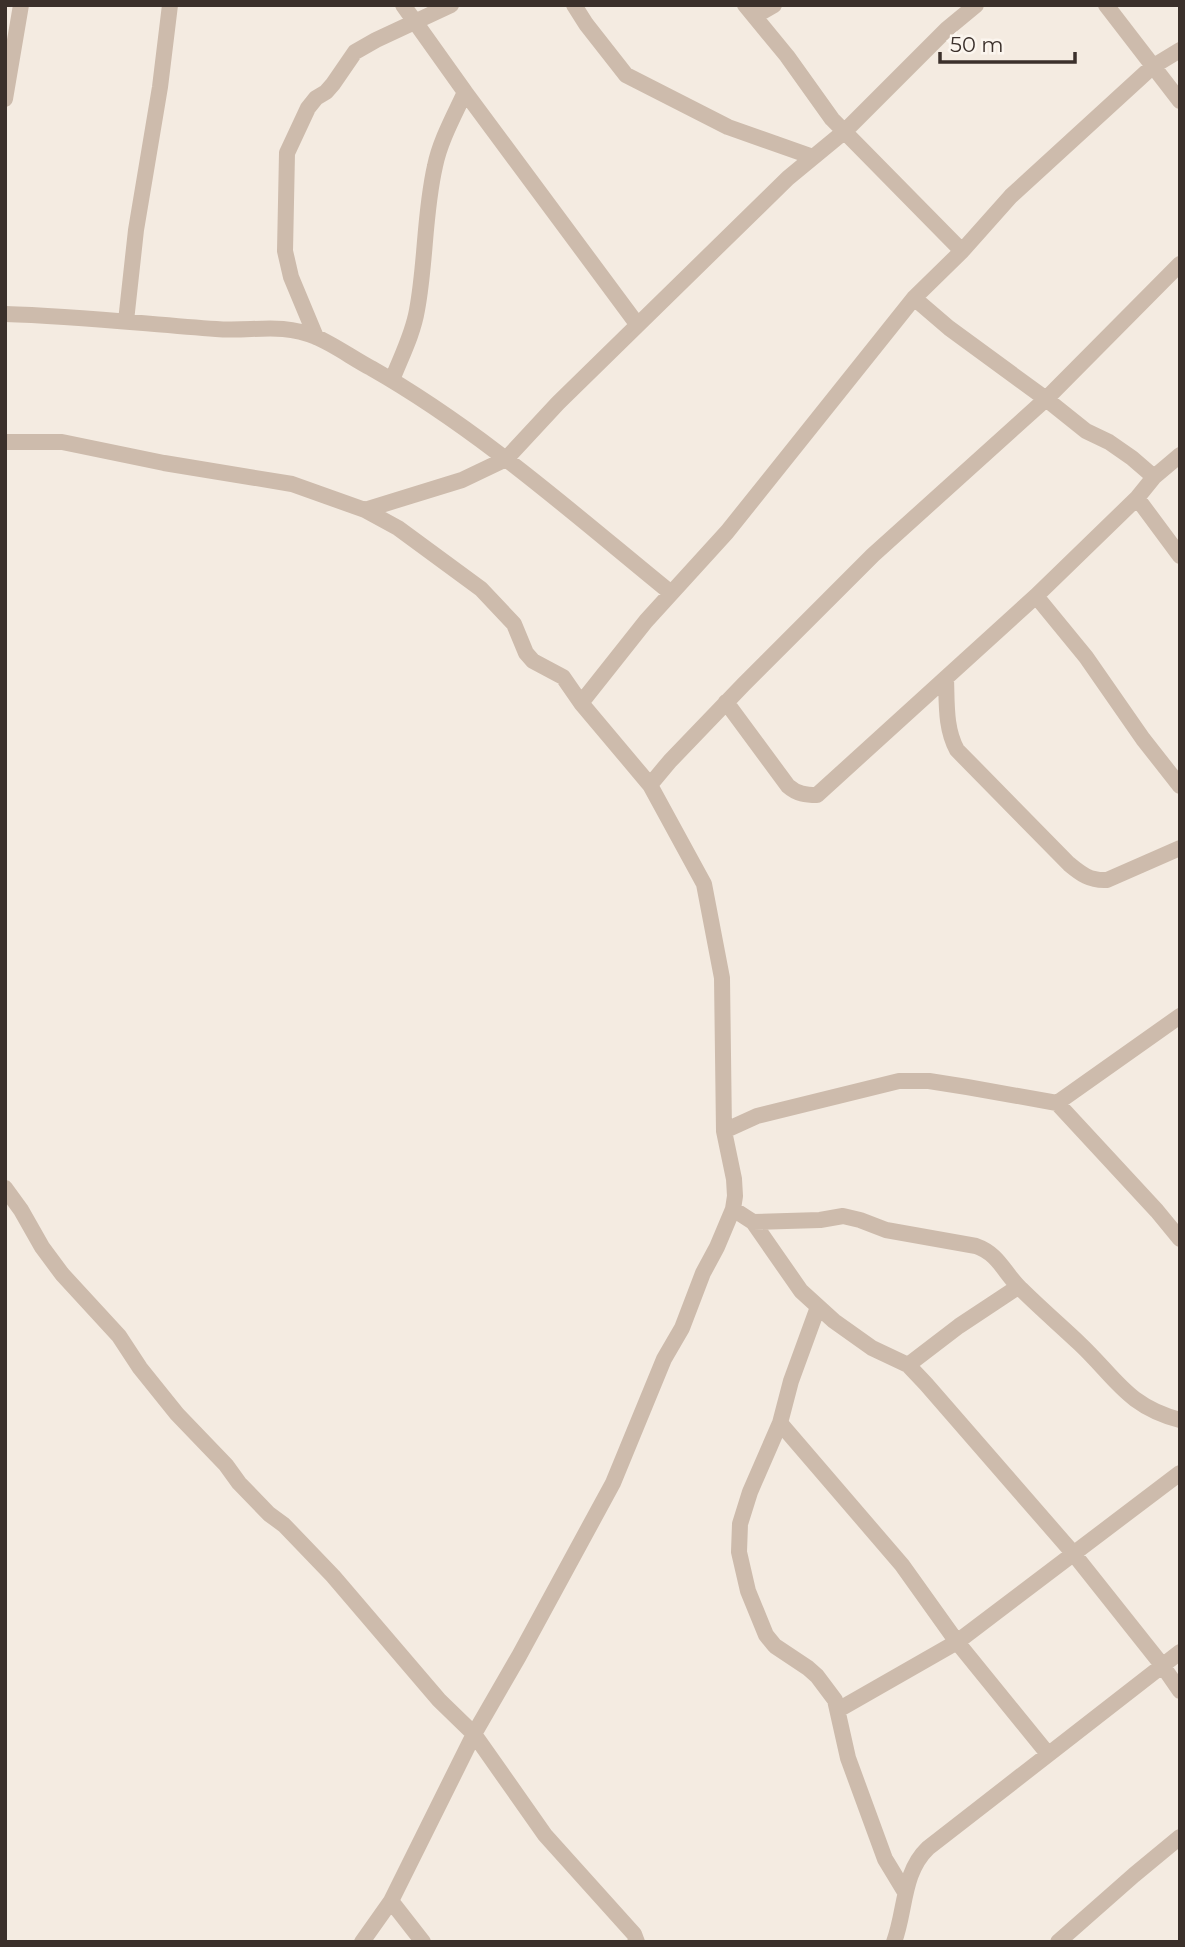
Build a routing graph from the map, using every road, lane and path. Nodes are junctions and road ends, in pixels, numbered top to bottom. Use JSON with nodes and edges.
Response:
{"nodes":[{"id":1,"x":21,"y":5,"type":"edge"},
{"id":2,"x":403,"y":5,"type":"edge"},
{"id":3,"x":452,"y":5,"type":"edge"},
{"id":4,"x":574,"y":5,"type":"edge"},
{"id":5,"x":774,"y":5,"type":"edge"},
{"id":6,"x":976,"y":5,"type":"edge"},
{"id":7,"x":1106,"y":5,"type":"edge"},
{"id":8,"x":165,"y":8,"type":"edge"},
{"id":9,"x":750,"y":11,"type":"edge"},
{"id":10,"x":417,"y":22,"type":"junction"},
{"id":11,"x":9,"y":48,"type":"edge"},
{"id":12,"x":1180,"y":50,"type":"edge"},
{"id":13,"x":1152,"y":67,"type":"junction"},
{"id":14,"x":464,"y":92,"type":"junction"},
{"id":15,"x":5,"y":99,"type":"edge"},
{"id":16,"x":1180,"y":101,"type":"edge"},
{"id":17,"x":845,"y":131,"type":"junction"},
{"id":18,"x":813,"y":157,"type":"junction"},
{"id":19,"x":962,"y":251,"type":"junction"},
{"id":20,"x":1180,"y":264,"type":"edge"},
{"id":21,"x":914,"y":298,"type":"junction"},
{"id":22,"x":5,"y":314,"type":"edge"},
{"id":23,"x":126,"y":321,"type":"junction"},
{"id":24,"x":637,"y":324,"type":"junction"},
{"id":25,"x":316,"y":337,"type":"junction"},
{"id":26,"x":391,"y":380,"type":"junction"},
{"id":27,"x":1046,"y":399,"type":"junction"},
{"id":28,"x":5,"y":442,"type":"edge"},
{"id":29,"x":1180,"y":455,"type":"edge"},
{"id":30,"x":506,"y":459,"type":"junction"},
{"id":31,"x":1154,"y":477,"type":"junction"},
{"id":32,"x":1136,"y":498,"type":"junction"},
{"id":33,"x":365,"y":510,"type":"junction"},
{"id":34,"x":1180,"y":556,"type":"edge"},
{"id":35,"x":671,"y":593,"type":"junction"},
{"id":36,"x":1036,"y":596,"type":"junction"},
{"id":37,"x":946,"y":678,"type":"junction"},
{"id":38,"x":726,"y":702,"type":"junction"},
{"id":39,"x":581,"y":703,"type":"junction"},
{"id":40,"x":650,"y":785,"type":"junction"},
{"id":41,"x":1180,"y":786,"type":"edge"},
{"id":42,"x":1180,"y":848,"type":"edge"},
{"id":43,"x":1178,"y":1021,"type":"edge"},
{"id":44,"x":1057,"y":1103,"type":"junction"},
{"id":45,"x":724,"y":1131,"type":"junction"},
{"id":46,"x":5,"y":1188,"type":"edge"},
{"id":47,"x":733,"y":1209,"type":"junction"},
{"id":48,"x":753,"y":1222,"type":"junction"},
{"id":49,"x":1180,"y":1239,"type":"edge"},
{"id":50,"x":1018,"y":1287,"type":"junction"},
{"id":51,"x":818,"y":1307,"type":"junction"},
{"id":52,"x":908,"y":1365,"type":"junction"},
{"id":53,"x":1180,"y":1420,"type":"edge"},
{"id":54,"x":780,"y":1423,"type":"junction"},
{"id":55,"x":1180,"y":1473,"type":"edge"},
{"id":56,"x":1073,"y":1553,"type":"junction"},
{"id":57,"x":957,"y":1642,"type":"junction"},
{"id":58,"x":1180,"y":1651,"type":"edge"},
{"id":59,"x":1162,"y":1665,"type":"junction"},
{"id":60,"x":1180,"y":1691,"type":"edge"},
{"id":61,"x":838,"y":1710,"type":"junction"},
{"id":62,"x":474,"y":1734,"type":"junction"},
{"id":63,"x":1048,"y":1754,"type":"junction"},
{"id":64,"x":1180,"y":1837,"type":"edge"},
{"id":65,"x":905,"y":1892,"type":"junction"},
{"id":66,"x":391,"y":1901,"type":"junction"},
{"id":67,"x":362,"y":1942,"type":"edge"},
{"id":68,"x":423,"y":1942,"type":"edge"},
{"id":69,"x":637,"y":1942,"type":"edge"},
{"id":70,"x":894,"y":1942,"type":"edge"},
{"id":71,"x":1058,"y":1942,"type":"edge"}],
"edges":[{"from":1,"to":11,"type":"street"},
{"from":2,"to":10,"type":"street"},
{"from":3,"to":10,"type":"street"},
{"from":4,"to":18,"type":"street"},
{"from":5,"to":9,"type":"street"},
{"from":6,"to":17,"type":"street"},
{"from":7,"to":13,"type":"street"},
{"from":8,"to":23,"type":"street"},
{"from":9,"to":17,"type":"street"},
{"from":10,"to":14,"type":"street"},
{"from":10,"to":25,"type":"street"},
{"from":11,"to":15,"type":"street"},
{"from":12,"to":13,"type":"street"},
{"from":13,"to":16,"type":"street"},
{"from":13,"to":19,"type":"street"},
{"from":14,"to":24,"type":"street"},
{"from":14,"to":26,"type":"street"},
{"from":17,"to":18,"type":"street"},
{"from":17,"to":19,"type":"street"},
{"from":18,"to":24,"type":"street"},
{"from":19,"to":21,"type":"street"},
{"from":20,"to":27,"type":"street"},
{"from":21,"to":27,"type":"street"},
{"from":21,"to":35,"type":"street"},
{"from":22,"to":23,"type":"street"},
{"from":23,"to":25,"type":"street"},
{"from":24,"to":30,"type":"street"},
{"from":25,"to":26,"type":"street"},
{"from":26,"to":30,"type":"street"},
{"from":27,"to":31,"type":"street"},
{"from":27,"to":38,"type":"street"},
{"from":28,"to":33,"type":"street"},
{"from":29,"to":31,"type":"street"},
{"from":30,"to":33,"type":"street"},
{"from":30,"to":35,"type":"street"},
{"from":31,"to":32,"type":"street"},
{"from":32,"to":34,"type":"street"},
{"from":32,"to":36,"type":"street"},
{"from":33,"to":39,"type":"street"},
{"from":35,"to":39,"type":"street"},
{"from":36,"to":37,"type":"street"},
{"from":36,"to":41,"type":"street"},
{"from":37,"to":38,"type":"street"},
{"from":37,"to":42,"type":"street"},
{"from":38,"to":40,"type":"street"},
{"from":39,"to":40,"type":"street"},
{"from":40,"to":45,"type":"street"},
{"from":43,"to":44,"type":"street"},
{"from":44,"to":45,"type":"street"},
{"from":44,"to":49,"type":"street"},
{"from":45,"to":47,"type":"street"},
{"from":46,"to":62,"type":"street"},
{"from":47,"to":48,"type":"street"},
{"from":47,"to":62,"type":"street"},
{"from":48,"to":50,"type":"street"},
{"from":48,"to":51,"type":"street"},
{"from":50,"to":52,"type":"street"},
{"from":50,"to":53,"type":"street"},
{"from":51,"to":52,"type":"street"},
{"from":51,"to":54,"type":"street"},
{"from":52,"to":56,"type":"street"},
{"from":54,"to":57,"type":"street"},
{"from":54,"to":61,"type":"street"},
{"from":55,"to":56,"type":"street"},
{"from":56,"to":57,"type":"street"},
{"from":56,"to":59,"type":"street"},
{"from":57,"to":61,"type":"street"},
{"from":57,"to":63,"type":"street"},
{"from":58,"to":59,"type":"street"},
{"from":59,"to":60,"type":"street"},
{"from":59,"to":63,"type":"street"},
{"from":61,"to":65,"type":"street"},
{"from":62,"to":66,"type":"street"},
{"from":62,"to":69,"type":"street"},
{"from":63,"to":65,"type":"street"},
{"from":64,"to":71,"type":"street"},
{"from":65,"to":70,"type":"street"},
{"from":66,"to":67,"type":"street"},
{"from":66,"to":68,"type":"street"}]}
